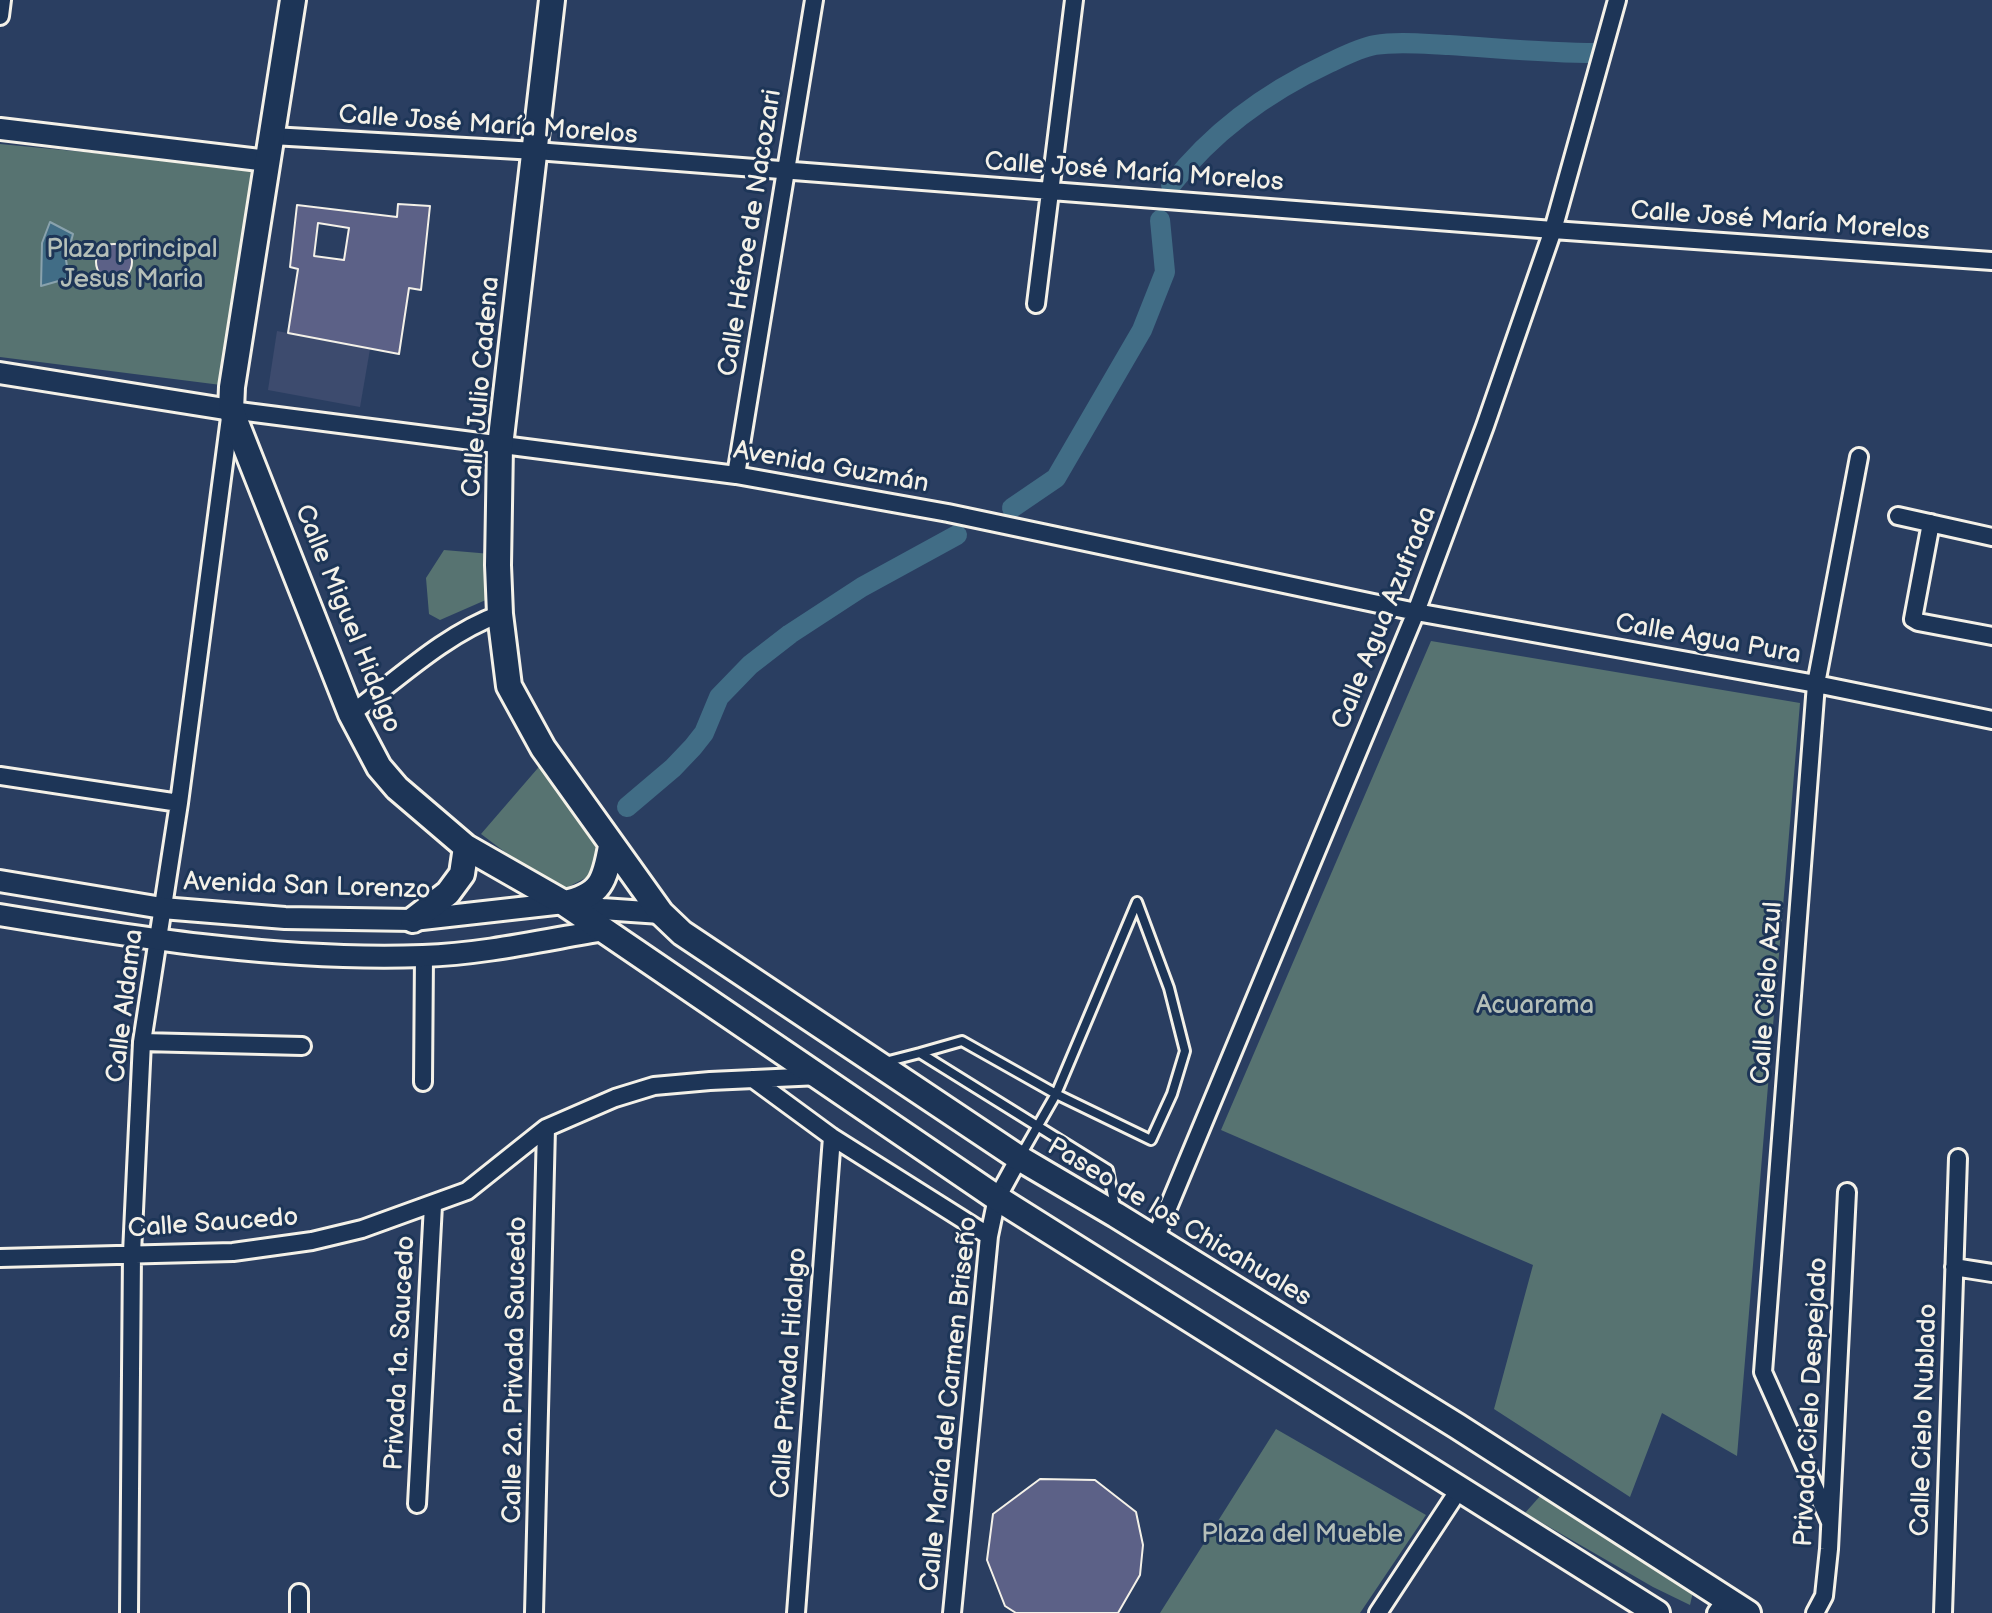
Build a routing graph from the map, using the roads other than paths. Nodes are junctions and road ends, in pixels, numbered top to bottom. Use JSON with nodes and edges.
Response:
{"nodes":[{"id":1,"x":2,"y":0,"type":"edge"},
{"id":2,"x":293,"y":0,"type":"edge"},
{"id":3,"x":552,"y":0,"type":"edge"},
{"id":4,"x":814,"y":0,"type":"edge"},
{"id":5,"x":1074,"y":0,"type":"edge"},
{"id":6,"x":1617,"y":0,"type":"edge"},
{"id":7,"x":0,"y":16,"type":"edge"},
{"id":8,"x":0,"y":129,"type":"edge"},
{"id":9,"x":272,"y":136,"type":"junction"},
{"id":10,"x":536,"y":151,"type":"junction"},
{"id":11,"x":268,"y":161,"type":"junction"},
{"id":12,"x":786,"y":172,"type":"junction"},
{"id":13,"x":1052,"y":189,"type":"junction"},
{"id":14,"x":1553,"y":230,"type":"junction"},
{"id":15,"x":1992,"y":261,"type":"edge"},
{"id":16,"x":1036,"y":304,"type":"dead end"},
{"id":17,"x":0,"y":373,"type":"edge"},
{"id":18,"x":231,"y":410,"type":"junction"},
{"id":19,"x":500,"y":446,"type":"junction"},
{"id":20,"x":1859,"y":457,"type":"dead end"},
{"id":21,"x":736,"y":475,"type":"junction"},
{"id":22,"x":1898,"y":516,"type":"dead end"},
{"id":23,"x":1931,"y":523,"type":"junction"},
{"id":24,"x":1992,"y":537,"type":"edge"},
{"id":25,"x":1416,"y":612,"type":"junction"},
{"id":26,"x":500,"y":614,"type":"junction"},
{"id":27,"x":1992,"y":636,"type":"edge"},
{"id":28,"x":1816,"y":684,"type":"junction"},
{"id":29,"x":351,"y":714,"type":"junction"},
{"id":30,"x":1992,"y":720,"type":"edge"},
{"id":31,"x":0,"y":776,"type":"edge"},
{"id":32,"x":179,"y":803,"type":"junction"},
{"id":33,"x":611,"y":846,"type":"junction"},
{"id":34,"x":466,"y":847,"type":"junction"},
{"id":35,"x":0,"y":881,"type":"edge"},
{"id":36,"x":564,"y":903,"type":"junction"},
{"id":37,"x":162,"y":908,"type":"junction"},
{"id":38,"x":661,"y":913,"type":"junction"},
{"id":39,"x":0,"y":915,"type":"edge"},
{"id":40,"x":413,"y":920,"type":"junction"},
{"id":41,"x":604,"y":930,"type":"junction"},
{"id":42,"x":682,"y":933,"type":"junction"},
{"id":43,"x":157,"y":941,"type":"junction"},
{"id":44,"x":424,"y":956,"type":"junction"},
{"id":45,"x":647,"y":959,"type":"junction"},
{"id":46,"x":142,"y":1042,"type":"junction"},
{"id":47,"x":302,"y":1046,"type":"dead end"},
{"id":48,"x":920,"y":1053,"type":"junction"},
{"id":49,"x":880,"y":1064,"type":"junction"},
{"id":50,"x":822,"y":1076,"type":"junction"},
{"id":51,"x":753,"y":1079,"type":"junction"},
{"id":52,"x":423,"y":1082,"type":"dead end"},
{"id":53,"x":1056,"y":1094,"type":"junction"},
{"id":54,"x":546,"y":1128,"type":"junction"},
{"id":55,"x":1039,"y":1128,"type":"junction"},
{"id":56,"x":832,"y":1137,"type":"junction"},
{"id":57,"x":1019,"y":1158,"type":"junction"},
{"id":58,"x":1958,"y":1158,"type":"dead end"},
{"id":59,"x":1847,"y":1192,"type":"dead end"},
{"id":60,"x":997,"y":1198,"type":"junction"},
{"id":61,"x":433,"y":1205,"type":"junction"},
{"id":62,"x":1116,"y":1215,"type":"junction"},
{"id":63,"x":989,"y":1236,"type":"junction"},
{"id":64,"x":1155,"y":1239,"type":"junction"},
{"id":65,"x":132,"y":1253,"type":"junction"},
{"id":66,"x":0,"y":1258,"type":"edge"},
{"id":67,"x":1954,"y":1267,"type":"junction"},
{"id":68,"x":1992,"y":1273,"type":"edge"},
{"id":69,"x":1460,"y":1488,"type":"junction"},
{"id":70,"x":417,"y":1504,"type":"dead end"},
{"id":71,"x":1830,"y":1522,"type":"junction"},
{"id":72,"x":299,"y":1593,"type":"dead end"},
{"id":73,"x":1721,"y":1606,"type":"edge"},
{"id":74,"x":129,"y":1613,"type":"edge"},
{"id":75,"x":299,"y":1613,"type":"edge"},
{"id":76,"x":534,"y":1613,"type":"edge"},
{"id":77,"x":796,"y":1613,"type":"edge"},
{"id":78,"x":952,"y":1613,"type":"edge"},
{"id":79,"x":1378,"y":1613,"type":"edge"},
{"id":80,"x":1657,"y":1613,"type":"edge"},
{"id":81,"x":1748,"y":1613,"type":"edge"},
{"id":82,"x":1815,"y":1613,"type":"edge"},
{"id":83,"x":1943,"y":1613,"type":"edge"}],
"edges":[{"from":1,"to":7,"type":"street"},
{"from":2,"to":9,"type":"main road"},
{"from":3,"to":10,"type":"main road","name":"Calle Julio Cadena"},
{"from":4,"to":12,"type":"street","name":"Calle Héroe de Nacozari"},
{"from":5,"to":13,"type":"street"},
{"from":6,"to":14,"type":"street","name":"Calle Agua Azufrada"},
{"from":8,"to":11,"type":"street"},
{"from":9,"to":10,"type":"street","name":"Calle José María Morelos"},
{"from":9,"to":11,"type":"main road"},
{"from":10,"to":12,"type":"street","name":"Calle José María Morelos"},
{"from":10,"to":19,"type":"main road","name":"Calle Julio Cadena"},
{"from":11,"to":18,"type":"main road"},
{"from":12,"to":13,"type":"street","name":"Calle José María Morelos"},
{"from":12,"to":21,"type":"street","name":"Calle Héroe de Nacozari"},
{"from":13,"to":14,"type":"street","name":"Calle José María Morelos"},
{"from":13,"to":16,"type":"street"},
{"from":14,"to":15,"type":"street","name":"Calle José María Morelos"},
{"from":14,"to":25,"type":"street","name":"Calle Agua Azufrada"},
{"from":17,"to":18,"type":"street"},
{"from":18,"to":19,"type":"street","name":"Avenida Guzmán"},
{"from":18,"to":29,"type":"main road","name":"Calle Miguel Hidalgo"},
{"from":18,"to":32,"type":"street","name":"Calle Aldama"},
{"from":19,"to":21,"type":"street","name":"Avenida Guzmán"},
{"from":19,"to":26,"type":"main road","name":"Calle Julio Cadena"},
{"from":20,"to":28,"type":"street","name":"Calle Cielo Azul"},
{"from":21,"to":25,"type":"street","name":"Avenida Guzmán"},
{"from":22,"to":23,"type":"street"},
{"from":23,"to":24,"type":"street"},
{"from":23,"to":27,"type":"street"},
{"from":25,"to":28,"type":"street","name":"Calle Agua Pura"},
{"from":25,"to":64,"type":"street","name":"Calle Agua Azufrada"},
{"from":26,"to":29,"type":"street"},
{"from":26,"to":33,"type":"main road","name":"Calle Julio Cadena"},
{"from":28,"to":30,"type":"street","name":"Calle Agua Pura"},
{"from":28,"to":71,"type":"street","name":"Calle Cielo Azul"},
{"from":29,"to":34,"type":"main road","name":"Calle Miguel Hidalgo"},
{"from":31,"to":32,"type":"street"},
{"from":32,"to":37,"type":"street","name":"Calle Aldama"},
{"from":33,"to":36,"type":"main road"},
{"from":33,"to":38,"type":"main road","name":"Paseo de los Chicahuales"},
{"from":34,"to":36,"type":"main road","name":"Calle Miguel Hidalgo"},
{"from":34,"to":40,"type":"main road"},
{"from":35,"to":37,"type":"street","name":"Avenida San Lorenzo"},
{"from":36,"to":38,"type":"street","name":"Avenida San Lorenzo"},
{"from":36,"to":40,"type":"street","name":"Avenida San Lorenzo"},
{"from":36,"to":41,"type":"main road"},
{"from":37,"to":40,"type":"street","name":"Avenida San Lorenzo"},
{"from":37,"to":43,"type":"street","name":"Calle Aldama"},
{"from":38,"to":42,"type":"main road","name":"Paseo de los Chicahuales"},
{"from":39,"to":43,"type":"street"},
{"from":41,"to":44,"type":"street"},
{"from":41,"to":45,"type":"main road"},
{"from":42,"to":45,"type":"main road"},
{"from":42,"to":49,"type":"main road","name":"Paseo de los Chicahuales"},
{"from":43,"to":44,"type":"street"},
{"from":43,"to":46,"type":"street","name":"Calle Aldama"},
{"from":44,"to":52,"type":"street"},
{"from":45,"to":50,"type":"main road"},
{"from":46,"to":47,"type":"street"},
{"from":46,"to":65,"type":"street","name":"Calle Aldama"},
{"from":48,"to":49,"type":"lane"},
{"from":48,"to":53,"type":"lane"},
{"from":48,"to":55,"type":"lane"},
{"from":49,"to":57,"type":"main road","name":"Paseo de los Chicahuales"},
{"from":50,"to":51,"type":"street","name":"Calle Saucedo"},
{"from":50,"to":60,"type":"main road"},
{"from":51,"to":54,"type":"street","name":"Calle Saucedo"},
{"from":51,"to":56,"type":"street"},
{"from":53,"to":53,"type":"lane"},
{"from":53,"to":55,"type":"lane"},
{"from":54,"to":61,"type":"street","name":"Calle Saucedo"},
{"from":54,"to":76,"type":"street","name":"Calle 2a. Privada Saucedo"},
{"from":55,"to":57,"type":"lane"},
{"from":55,"to":62,"type":"lane"},
{"from":56,"to":63,"type":"street"},
{"from":56,"to":77,"type":"street","name":"Calle Privada Hidalgo"},
{"from":57,"to":60,"type":"street","name":"Calle María del Carmen Briseño"},
{"from":57,"to":62,"type":"main road","name":"Paseo de los Chicahuales"},
{"from":58,"to":67,"type":"street"},
{"from":59,"to":71,"type":"street","name":"Privada Cielo Despejado"},
{"from":60,"to":63,"type":"street","name":"Calle María del Carmen Briseño"},
{"from":60,"to":69,"type":"main road"},
{"from":61,"to":65,"type":"street","name":"Calle Saucedo"},
{"from":61,"to":70,"type":"street","name":"Privada 1a. Saucedo"},
{"from":62,"to":64,"type":"main road","name":"Paseo de los Chicahuales"},
{"from":63,"to":78,"type":"street","name":"Calle María del Carmen Briseño"},
{"from":64,"to":73,"type":"main road","name":"Paseo de los Chicahuales"},
{"from":65,"to":66,"type":"street","name":"Calle Saucedo"},
{"from":65,"to":74,"type":"street","name":"Calle Aldama"},
{"from":67,"to":68,"type":"street","name":"Calle Cielo Nublado"},
{"from":67,"to":83,"type":"street","name":"Calle Cielo Nublado"},
{"from":69,"to":79,"type":"street"},
{"from":69,"to":80,"type":"main road"},
{"from":71,"to":82,"type":"street","name":"Privada Cielo Despejado"},
{"from":72,"to":75,"type":"street"},
{"from":73,"to":81,"type":"main road","name":"Paseo de los Chicahuales"}]}
